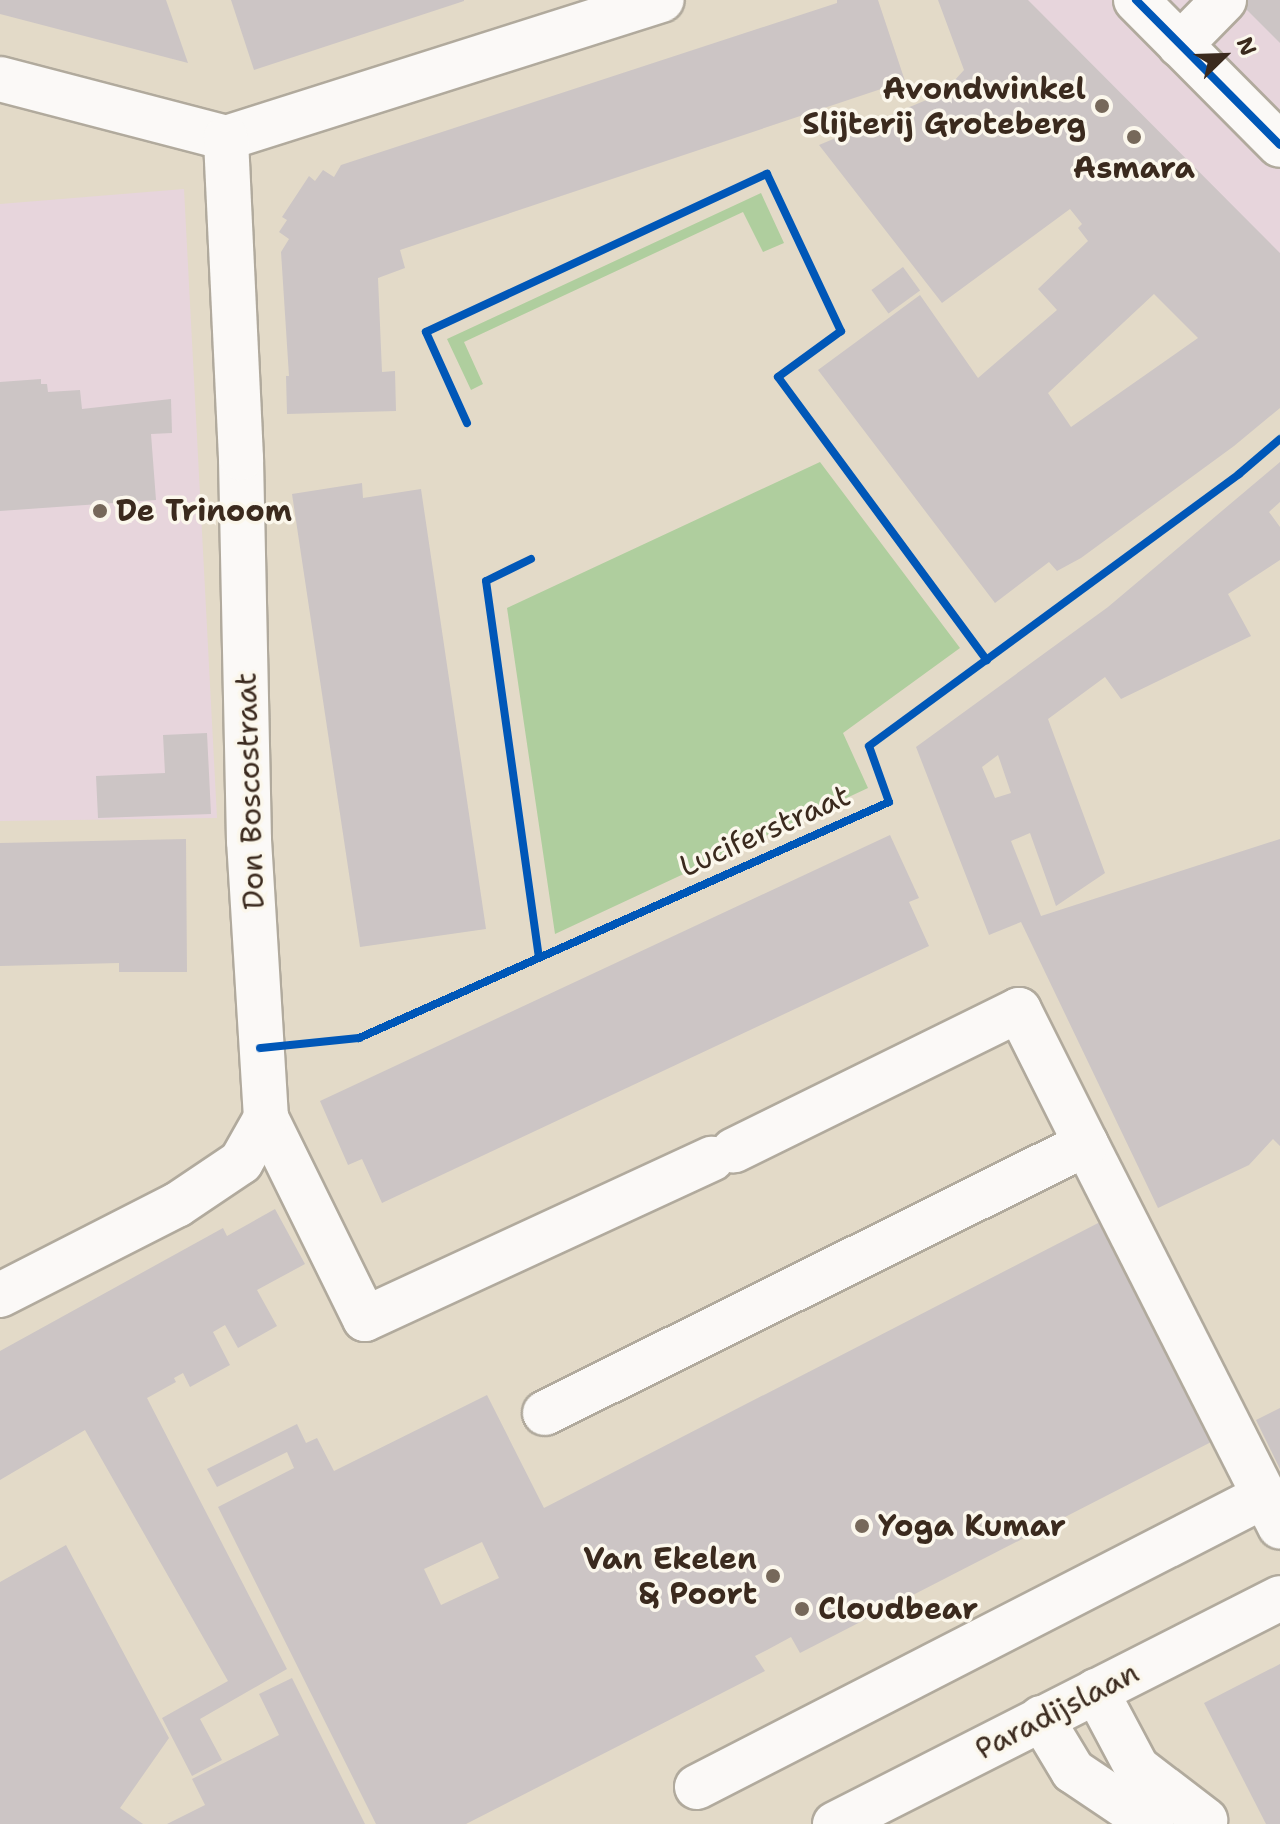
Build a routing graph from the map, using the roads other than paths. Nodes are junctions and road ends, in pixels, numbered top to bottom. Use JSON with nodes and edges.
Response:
{"nodes":[{"id":1,"x":662,"y":0,"type":"edge"},
{"id":2,"x":1136,"y":0,"type":"edge"},
{"id":3,"x":1224,"y":0,"type":"edge"},
{"id":4,"x":1180,"y":45,"type":"junction"},
{"id":5,"x":0,"y":79,"type":"edge"},
{"id":6,"x":226,"y":138,"type":"junction"},
{"id":7,"x":1280,"y":145,"type":"edge"},
{"id":8,"x":266,"y":1118,"type":"junction"},
{"id":9,"x":1086,"y":1144,"type":"junction"},
{"id":10,"x":0,"y":1295,"type":"edge"},
{"id":11,"x":545,"y":1413,"type":"dead end"},
{"id":12,"x":1272,"y":1511,"type":"edge"},
{"id":13,"x":1280,"y":1598,"type":"edge"},
{"id":14,"x":1096,"y":1691,"type":"junction"},
{"id":15,"x":1041,"y":1718,"type":"junction"},
{"id":16,"x":697,"y":1787,"type":"dead end"},
{"id":17,"x":1205,"y":1820,"type":"dead end"},
{"id":18,"x":835,"y":1824,"type":"edge"},
{"id":19,"x":1152,"y":1824,"type":"edge"}],
"edges":[{"from":1,"to":6,"type":"street"},
{"from":2,"to":4,"type":"street"},
{"from":3,"to":4,"type":"street"},
{"from":4,"to":7,"type":"street"},
{"from":5,"to":6,"type":"street"},
{"from":6,"to":8,"type":"street","name":"Don Boscostraat"},
{"from":8,"to":9,"type":"street"},
{"from":8,"to":10,"type":"street"},
{"from":9,"to":11,"type":"street"},
{"from":9,"to":12,"type":"street"},
{"from":12,"to":16,"type":"street"},
{"from":13,"to":14,"type":"street","name":"Paradijslaan"},
{"from":14,"to":15,"type":"street","name":"Paradijslaan"},
{"from":14,"to":17,"type":"street"},
{"from":15,"to":18,"type":"street","name":"Paradijslaan"},
{"from":15,"to":19,"type":"street"}]}
